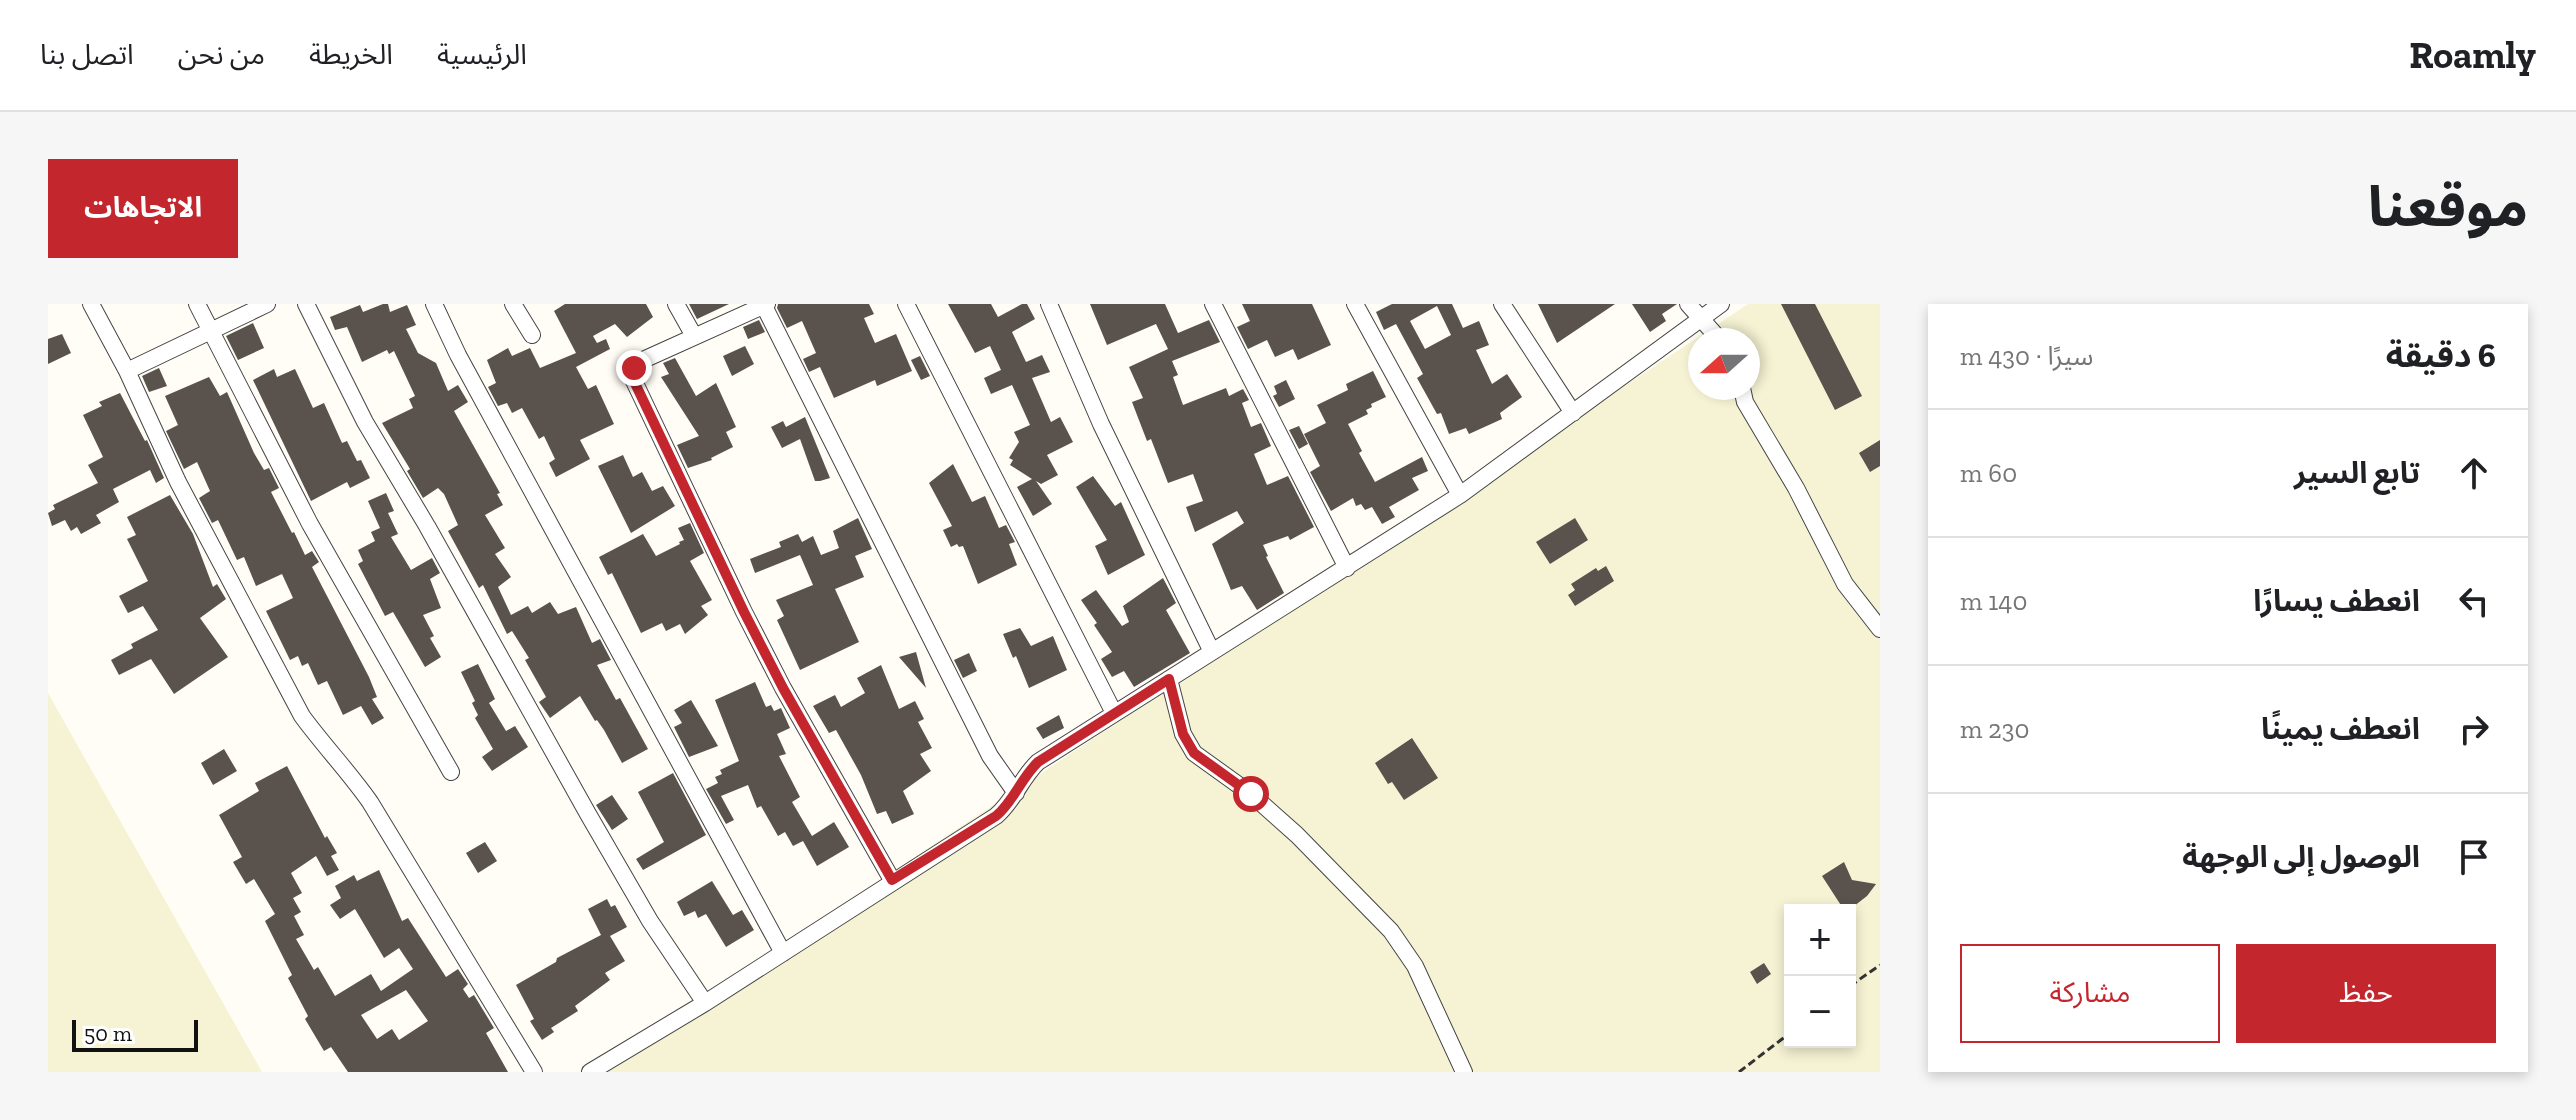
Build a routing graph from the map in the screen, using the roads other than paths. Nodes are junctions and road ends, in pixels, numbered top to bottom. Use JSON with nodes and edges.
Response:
{"nodes":[{"id":1,"x":91,"y":304,"type":"edge"},
{"id":2,"x":197,"y":304,"type":"edge"},
{"id":3,"x":267,"y":304,"type":"edge"},
{"id":4,"x":306,"y":304,"type":"edge"},
{"id":5,"x":434,"y":304,"type":"edge"},
{"id":6,"x":513,"y":304,"type":"edge"},
{"id":7,"x":676,"y":304,"type":"edge"},
{"id":8,"x":906,"y":304,"type":"edge"},
{"id":9,"x":1049,"y":304,"type":"edge"},
{"id":10,"x":1213,"y":304,"type":"edge"},
{"id":11,"x":1355,"y":304,"type":"edge"},
{"id":12,"x":1502,"y":304,"type":"edge"},
{"id":13,"x":1688,"y":304,"type":"edge"},
{"id":14,"x":1721,"y":304,"type":"edge"},
{"id":15,"x":765,"y":305,"type":"edge"},
{"id":16,"x":1700,"y":319,"type":"junction"},
{"id":17,"x":1709,"y":328,"type":"edge"},
{"id":18,"x":212,"y":331,"type":"junction"},
{"id":19,"x":532,"y":335,"type":"dead end"},
{"id":20,"x":694,"y":336,"type":"junction"},
{"id":21,"x":127,"y":371,"type":"junction"},
{"id":22,"x":1745,"y":400,"type":"edge"},
{"id":23,"x":1573,"y":413,"type":"junction"},
{"id":24,"x":1460,"y":495,"type":"junction"},
{"id":25,"x":1347,"y":568,"type":"junction"},
{"id":26,"x":1880,"y":629,"type":"edge"},
{"id":27,"x":1212,"y":652,"type":"junction"},
{"id":28,"x":1169,"y":679,"type":"junction"},
{"id":29,"x":1114,"y":713,"type":"junction"},
{"id":30,"x":451,"y":772,"type":"dead end"},
{"id":31,"x":1016,"y":793,"type":"junction"},
{"id":32,"x":892,"y":880,"type":"junction"},
{"id":33,"x":783,"y":953,"type":"junction"},
{"id":34,"x":705,"y":1003,"type":"junction"},
{"id":35,"x":534,"y":1072,"type":"edge"},
{"id":36,"x":590,"y":1072,"type":"edge"},
{"id":37,"x":1464,"y":1072,"type":"edge"}],
"edges":[{"from":1,"to":21,"type":"street"},
{"from":2,"to":18,"type":"street"},
{"from":3,"to":18,"type":"street"},
{"from":4,"to":34,"type":"street"},
{"from":5,"to":33,"type":"street"},
{"from":6,"to":19,"type":"street"},
{"from":7,"to":20,"type":"street"},
{"from":8,"to":29,"type":"street"},
{"from":9,"to":27,"type":"street"},
{"from":10,"to":25,"type":"street"},
{"from":11,"to":24,"type":"street"},
{"from":12,"to":23,"type":"street"},
{"from":13,"to":16,"type":"street"},
{"from":14,"to":16,"type":"street"},
{"from":15,"to":20,"type":"street"},
{"from":15,"to":31,"type":"street"},
{"from":16,"to":17,"type":"street"},
{"from":16,"to":23,"type":"street"},
{"from":18,"to":21,"type":"street"},
{"from":18,"to":30,"type":"street"},
{"from":20,"to":32,"type":"street"},
{"from":21,"to":35,"type":"street"},
{"from":22,"to":26,"type":"street"},
{"from":23,"to":24,"type":"street"},
{"from":24,"to":25,"type":"street"},
{"from":25,"to":27,"type":"street"},
{"from":27,"to":28,"type":"street"},
{"from":28,"to":29,"type":"street"},
{"from":28,"to":37,"type":"street"},
{"from":29,"to":31,"type":"street"},
{"from":31,"to":32,"type":"street"},
{"from":32,"to":33,"type":"street"},
{"from":33,"to":34,"type":"street"},
{"from":34,"to":36,"type":"street"}]}
